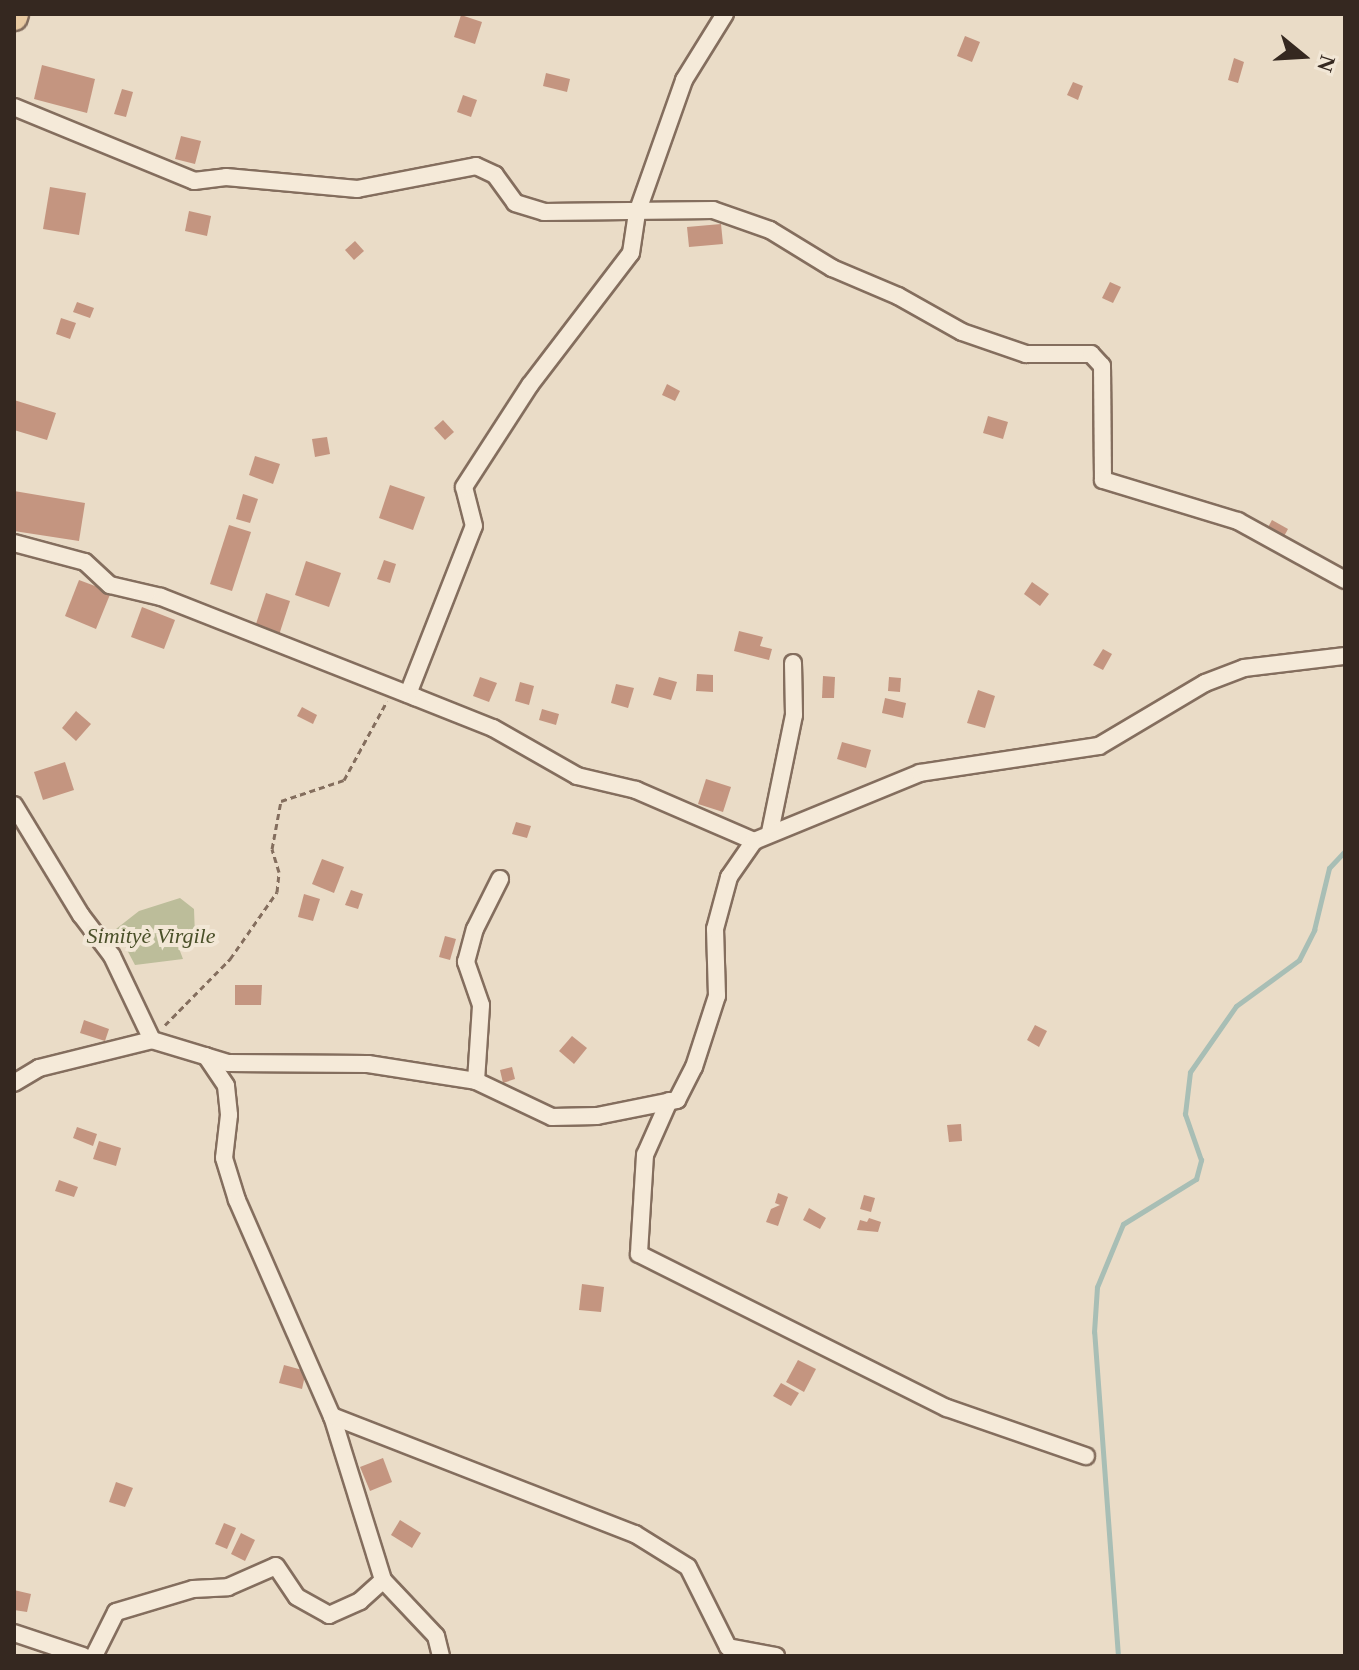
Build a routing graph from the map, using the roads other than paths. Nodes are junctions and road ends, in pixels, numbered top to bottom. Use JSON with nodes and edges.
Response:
{"nodes":[{"id":1,"x":725,"y":14,"type":"edge"},
{"id":2,"x":14,"y":107,"type":"edge"},
{"id":3,"x":637,"y":213,"type":"junction"},
{"id":4,"x":14,"y":543,"type":"edge"},
{"id":5,"x":1345,"y":580,"type":"edge"},
{"id":6,"x":1345,"y":656,"type":"edge"},
{"id":7,"x":793,"y":663,"type":"dead end"},
{"id":8,"x":411,"y":695,"type":"junction"},
{"id":9,"x":14,"y":805,"type":"edge"},
{"id":10,"x":770,"y":832,"type":"junction"},
{"id":11,"x":754,"y":841,"type":"junction"},
{"id":12,"x":500,"y":879,"type":"dead end"},
{"id":13,"x":152,"y":1040,"type":"junction"},
{"id":14,"x":206,"y":1056,"type":"junction"},
{"id":15,"x":476,"y":1081,"type":"junction"},
{"id":16,"x":14,"y":1083,"type":"edge"},
{"id":17,"x":669,"y":1101,"type":"junction"},
{"id":18,"x":332,"y":1416,"type":"junction"},
{"id":19,"x":1086,"y":1456,"type":"dead end"},
{"id":20,"x":383,"y":1580,"type":"junction"},
{"id":21,"x":14,"y":1633,"type":"edge"},
{"id":22,"x":83,"y":1656,"type":"edge"},
{"id":23,"x":94,"y":1656,"type":"edge"},
{"id":24,"x":441,"y":1656,"type":"edge"},
{"id":25,"x":776,"y":1656,"type":"edge"}],
"edges":[{"from":1,"to":3,"type":"street"},
{"from":2,"to":3,"type":"street"},
{"from":3,"to":5,"type":"street"},
{"from":3,"to":8,"type":"street"},
{"from":4,"to":8,"type":"street"},
{"from":6,"to":10,"type":"street"},
{"from":7,"to":10,"type":"street"},
{"from":8,"to":11,"type":"street"},
{"from":9,"to":13,"type":"street"},
{"from":10,"to":11,"type":"street"},
{"from":11,"to":17,"type":"street"},
{"from":12,"to":15,"type":"street"},
{"from":13,"to":14,"type":"street"},
{"from":13,"to":16,"type":"street"},
{"from":14,"to":15,"type":"street"},
{"from":14,"to":18,"type":"street"},
{"from":15,"to":17,"type":"street"},
{"from":17,"to":19,"type":"street"},
{"from":18,"to":20,"type":"street"},
{"from":18,"to":25,"type":"street"},
{"from":20,"to":23,"type":"street"},
{"from":20,"to":24,"type":"street"},
{"from":21,"to":22,"type":"street"}]}
